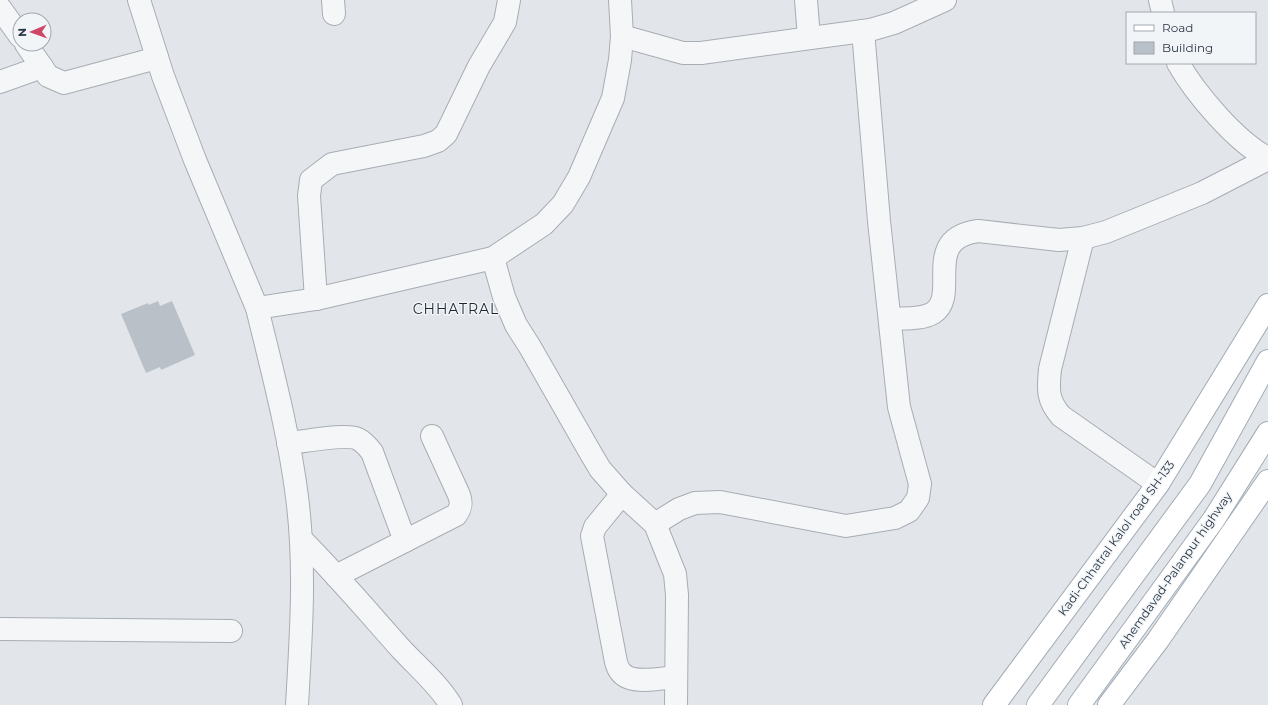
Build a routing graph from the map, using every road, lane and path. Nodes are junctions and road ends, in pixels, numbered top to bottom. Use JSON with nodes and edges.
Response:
{"nodes":[{"id":1,"x":139,"y":0,"type":"edge"},
{"id":2,"x":509,"y":0,"type":"edge"},
{"id":3,"x":620,"y":0,"type":"edge"},
{"id":4,"x":806,"y":0,"type":"edge"},
{"id":5,"x":945,"y":0,"type":"edge"},
{"id":6,"x":1160,"y":0,"type":"edge"},
{"id":7,"x":0,"y":8,"type":"edge"},
{"id":8,"x":1163,"y":12,"type":"edge"},
{"id":9,"x":12,"y":25,"type":"edge"},
{"id":10,"x":863,"y":31,"type":"junction"},
{"id":11,"x":622,"y":36,"type":"junction"},
{"id":12,"x":809,"y":38,"type":"junction"},
{"id":13,"x":32,"y":52,"type":"edge"},
{"id":14,"x":157,"y":58,"type":"junction"},
{"id":15,"x":1179,"y":64,"type":"edge"},
{"id":16,"x":42,"y":67,"type":"junction"},
{"id":17,"x":0,"y":82,"type":"edge"},
{"id":18,"x":1268,"y":158,"type":"edge"},
{"id":19,"x":1083,"y":238,"type":"junction"},
{"id":20,"x":493,"y":258,"type":"junction"},
{"id":21,"x":316,"y":299,"type":"junction"},
{"id":22,"x":1268,"y":305,"type":"edge"},
{"id":23,"x":257,"y":308,"type":"junction"},
{"id":24,"x":891,"y":318,"type":"junction"},
{"id":25,"x":1268,"y":361,"type":"edge"},
{"id":26,"x":1268,"y":432,"type":"edge"},
{"id":27,"x":432,"y":436,"type":"dead end"},
{"id":28,"x":288,"y":443,"type":"junction"},
{"id":29,"x":1268,"y":481,"type":"edge"},
{"id":30,"x":1158,"y":484,"type":"junction"},
{"id":31,"x":622,"y":494,"type":"junction"},
{"id":32,"x":655,"y":524,"type":"junction"},
{"id":33,"x":301,"y":539,"type":"junction"},
{"id":34,"x":405,"y":541,"type":"junction"},
{"id":35,"x":336,"y":576,"type":"junction"},
{"id":36,"x":0,"y":630,"type":"edge"},
{"id":37,"x":230,"y":631,"type":"dead end"},
{"id":38,"x":300,"y":659,"type":"junction"},
{"id":39,"x":676,"y":677,"type":"junction"},
{"id":40,"x":284,"y":705,"type":"edge"},
{"id":41,"x":297,"y":705,"type":"edge"},
{"id":42,"x":451,"y":705,"type":"edge"},
{"id":43,"x":676,"y":705,"type":"edge"},
{"id":44,"x":994,"y":705,"type":"edge"},
{"id":45,"x":1038,"y":705,"type":"edge"},
{"id":46,"x":1079,"y":705,"type":"edge"},
{"id":47,"x":1109,"y":705,"type":"edge"}],
"edges":[{"from":1,"to":14,"type":"street"},
{"from":2,"to":21,"type":"street"},
{"from":3,"to":11,"type":"street"},
{"from":4,"to":12,"type":"street"},
{"from":5,"to":10,"type":"street"},
{"from":6,"to":8,"type":"street"},
{"from":7,"to":9,"type":"street"},
{"from":10,"to":12,"type":"street"},
{"from":10,"to":24,"type":"street"},
{"from":11,"to":12,"type":"street"},
{"from":11,"to":20,"type":"street"},
{"from":13,"to":16,"type":"street"},
{"from":14,"to":16,"type":"street"},
{"from":14,"to":23,"type":"street"},
{"from":15,"to":18,"type":"street"},
{"from":16,"to":17,"type":"street"},
{"from":18,"to":19,"type":"street"},
{"from":19,"to":24,"type":"street"},
{"from":19,"to":30,"type":"street"},
{"from":20,"to":21,"type":"street"},
{"from":20,"to":31,"type":"street"},
{"from":21,"to":23,"type":"street"},
{"from":22,"to":30,"type":"main road","name":"Kadi-Chhatral Kalol road SH-133"},
{"from":23,"to":28,"type":"street"},
{"from":24,"to":32,"type":"street"},
{"from":25,"to":45,"type":"main road"},
{"from":26,"to":46,"type":"main road","name":"Ahemdavad-Palanpur highway"},
{"from":27,"to":34,"type":"street"},
{"from":28,"to":33,"type":"street"},
{"from":28,"to":34,"type":"street"},
{"from":29,"to":47,"type":"main road"},
{"from":30,"to":44,"type":"main road","name":"Kadi-Chhatral Kalol road SH-133"},
{"from":31,"to":32,"type":"street"},
{"from":31,"to":39,"type":"street"},
{"from":32,"to":39,"type":"street"},
{"from":33,"to":35,"type":"street"},
{"from":33,"to":38,"type":"street"},
{"from":34,"to":35,"type":"street"},
{"from":35,"to":42,"type":"street"},
{"from":36,"to":37,"type":"street"},
{"from":38,"to":40,"type":"street"},
{"from":38,"to":41,"type":"street"},
{"from":39,"to":43,"type":"street"}]}
